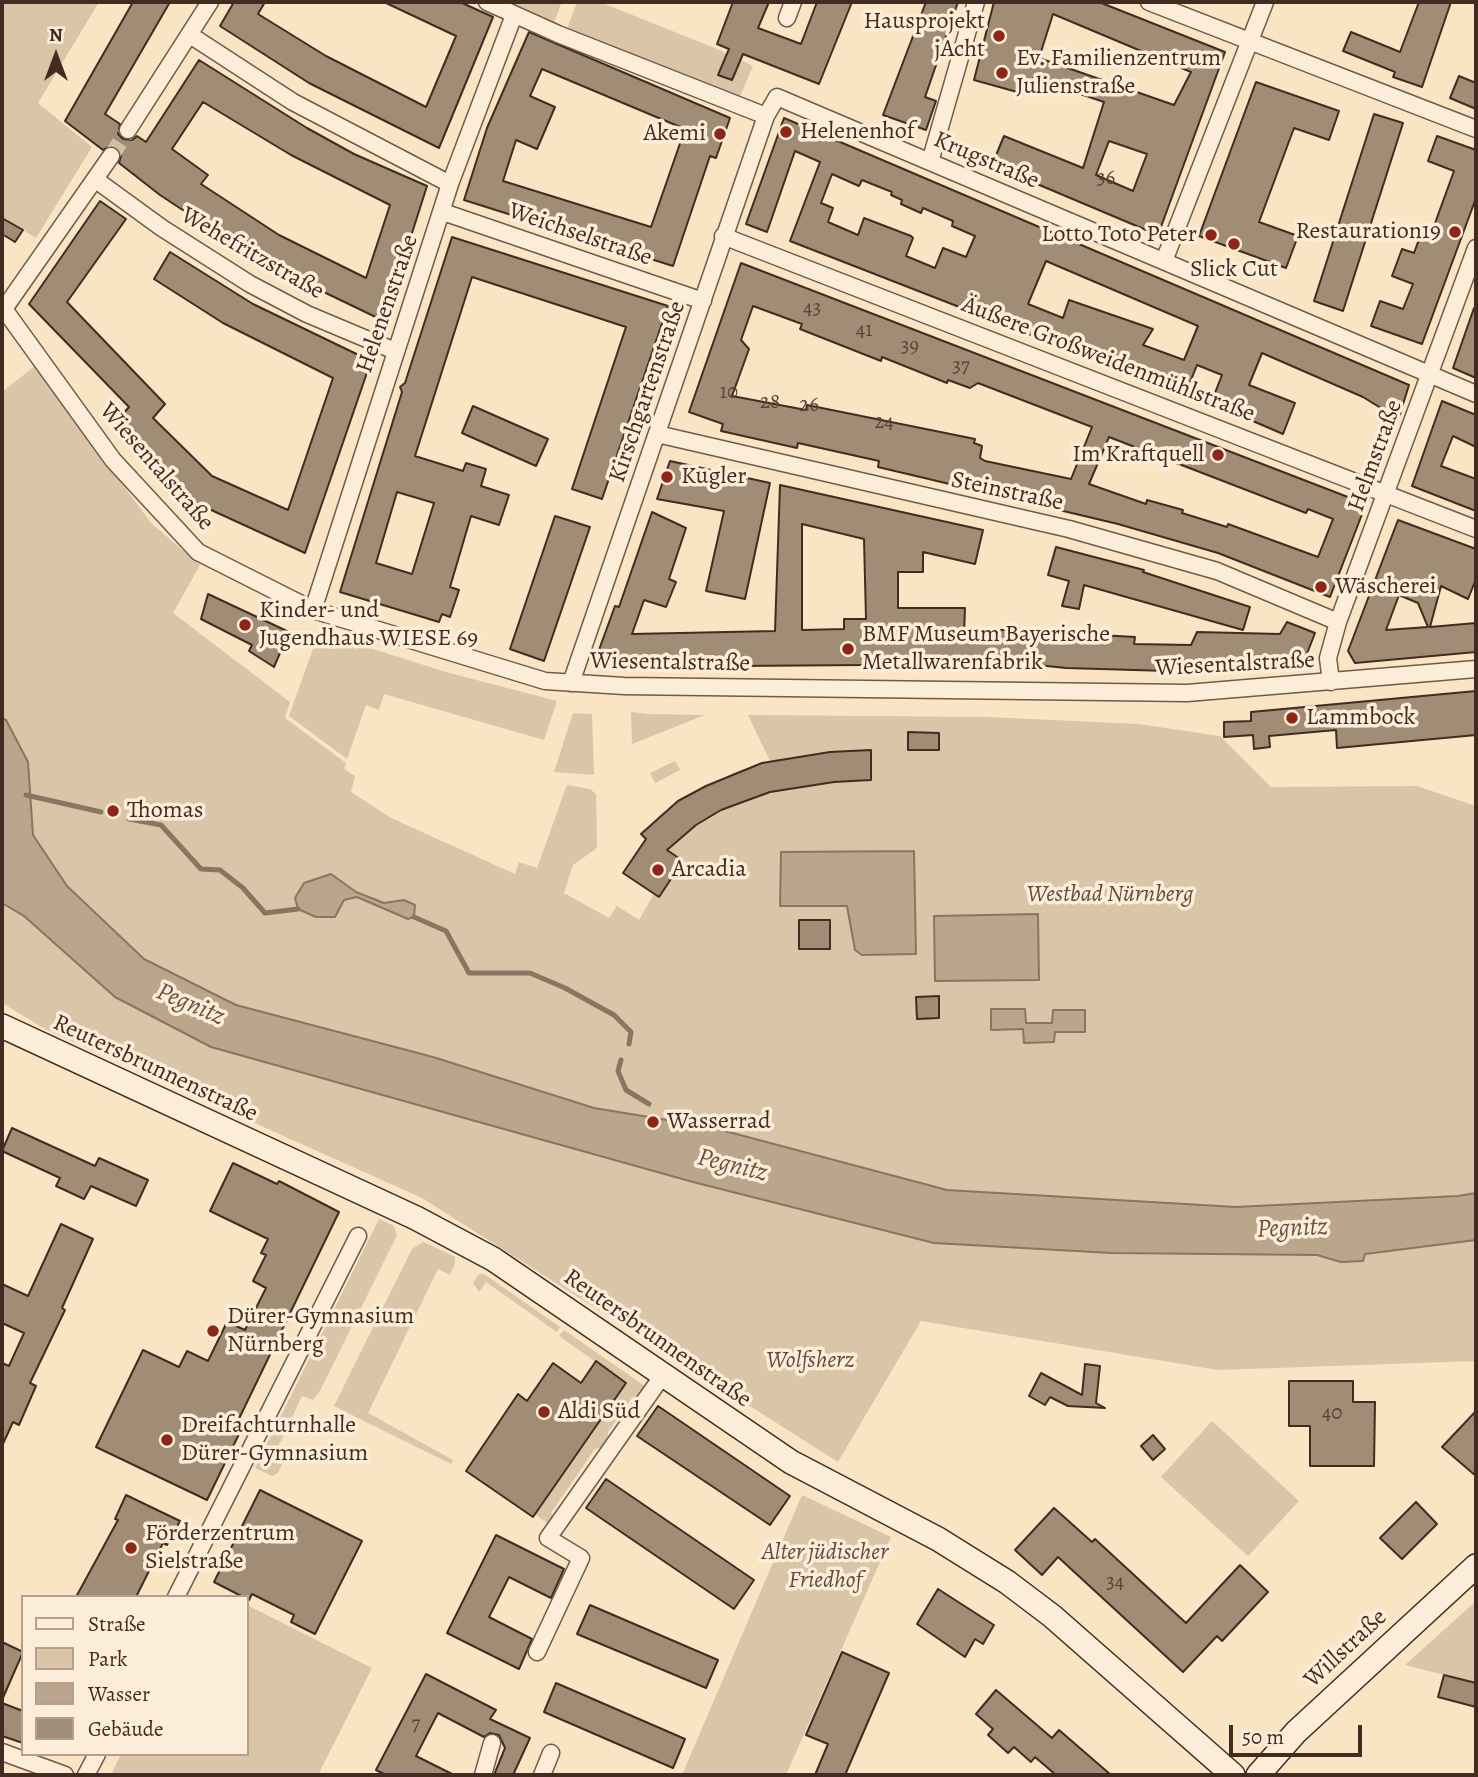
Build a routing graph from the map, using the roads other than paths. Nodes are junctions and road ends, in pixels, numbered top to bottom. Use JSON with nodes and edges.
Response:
{"nodes":[{"id":1,"x":210,"y":2,"type":"edge"},
{"id":2,"x":487,"y":2,"type":"edge"},
{"id":3,"x":793,"y":2,"type":"edge"},
{"id":4,"x":976,"y":2,"type":"edge"},
{"id":5,"x":1149,"y":2,"type":"edge"},
{"id":6,"x":1265,"y":2,"type":"edge"},
{"id":7,"x":514,"y":15,"type":"junction"},
{"id":8,"x":787,"y":18,"type":"dead end"},
{"id":9,"x":190,"y":35,"type":"junction"},
{"id":10,"x":1250,"y":44,"type":"junction"},
{"id":11,"x":766,"y":116,"type":"junction"},
{"id":12,"x":128,"y":130,"type":"tunnel mouth"},
{"id":13,"x":1476,"y":130,"type":"edge"},
{"id":14,"x":111,"y":156,"type":"tunnel mouth"},
{"id":15,"x":930,"y":162,"type":"junction"},
{"id":16,"x":96,"y":180,"type":"junction"},
{"id":17,"x":450,"y":184,"type":"junction"},
{"id":18,"x":443,"y":212,"type":"junction"},
{"id":19,"x":723,"y":236,"type":"junction"},
{"id":20,"x":1476,"y":248,"type":"edge"},
{"id":21,"x":1164,"y":261,"type":"junction"},
{"id":22,"x":703,"y":301,"type":"junction"},
{"id":23,"x":395,"y":351,"type":"junction"},
{"id":24,"x":1430,"y":374,"type":"junction"},
{"id":25,"x":1476,"y":394,"type":"edge"},
{"id":26,"x":657,"y":434,"type":"junction"},
{"id":27,"x":1388,"y":493,"type":"junction"},
{"id":28,"x":1476,"y":529,"type":"edge"},
{"id":29,"x":313,"y":611,"type":"junction"},
{"id":30,"x":1338,"y":621,"type":"junction"},
{"id":31,"x":1476,"y":669,"type":"edge"},
{"id":32,"x":1331,"y":682,"type":"junction"},
{"id":33,"x":571,"y":683,"type":"junction"},
{"id":34,"x":2,"y":1026,"type":"edge"},
{"id":35,"x":358,"y":1236,"type":"dead end"},
{"id":36,"x":663,"y":1374,"type":"junction"},
{"id":37,"x":1476,"y":1566,"type":"edge"},
{"id":38,"x":177,"y":1595,"type":"edge"},
{"id":39,"x":537,"y":1652,"type":"dead end"},
{"id":40,"x":492,"y":1743,"type":"dead end"},
{"id":41,"x":2,"y":1752,"type":"edge"},
{"id":42,"x":551,"y":1753,"type":"dead end"},
{"id":43,"x":96,"y":1756,"type":"edge"},
{"id":44,"x":65,"y":1775,"type":"edge"},
{"id":45,"x":86,"y":1775,"type":"edge"},
{"id":46,"x":482,"y":1775,"type":"edge"},
{"id":47,"x":542,"y":1775,"type":"edge"},
{"id":48,"x":1233,"y":1775,"type":"edge"},
{"id":49,"x":1258,"y":1775,"type":"edge"}],
"edges":[{"from":1,"to":9,"type":"street"},
{"from":2,"to":7,"type":"street"},
{"from":3,"to":8,"type":"street"},
{"from":4,"to":15,"type":"street"},
{"from":5,"to":10,"type":"street"},
{"from":6,"to":10,"type":"street"},
{"from":7,"to":11,"type":"street"},
{"from":7,"to":17,"type":"street","name":"Helenenstraße"},
{"from":9,"to":12,"type":"street"},
{"from":9,"to":17,"type":"street"},
{"from":10,"to":13,"type":"street"},
{"from":10,"to":21,"type":"street"},
{"from":11,"to":15,"type":"street","name":"Krugstraße"},
{"from":11,"to":19,"type":"street","name":"Kirschgartenstraße"},
{"from":14,"to":16,"type":"street"},
{"from":15,"to":21,"type":"street","name":"Krugstraße"},
{"from":16,"to":23,"type":"street","name":"Wehefritzstraße"},
{"from":16,"to":29,"type":"street","name":"Wiesentalstraße"},
{"from":17,"to":18,"type":"street","name":"Helenenstraße"},
{"from":18,"to":22,"type":"street","name":"Weichselstraße"},
{"from":18,"to":23,"type":"street","name":"Helenenstraße"},
{"from":19,"to":22,"type":"street","name":"Kirschgartenstraße"},
{"from":19,"to":27,"type":"street","name":"Äußere Großweidenmühlstraße"},
{"from":20,"to":24,"type":"street","name":"Helmstraße"},
{"from":21,"to":24,"type":"street","name":"Krugstraße"},
{"from":22,"to":26,"type":"street","name":"Kirschgartenstraße"},
{"from":23,"to":29,"type":"street","name":"Helenenstraße"},
{"from":24,"to":25,"type":"street","name":"Krugstraße"},
{"from":24,"to":27,"type":"street","name":"Helmstraße"},
{"from":26,"to":30,"type":"street","name":"Steinstraße"},
{"from":26,"to":33,"type":"street","name":"Kirschgartenstraße"},
{"from":27,"to":28,"type":"street","name":"Äußere Großweidenmühlstraße"},
{"from":27,"to":30,"type":"street","name":"Helmstraße"},
{"from":29,"to":33,"type":"street","name":"Wiesentalstraße"},
{"from":30,"to":32,"type":"street","name":"Helmstraße"},
{"from":31,"to":32,"type":"street","name":"Wiesentalstraße"},
{"from":32,"to":33,"type":"street","name":"Wiesentalstraße"},
{"from":34,"to":36,"type":"street","name":"Reutersbrunnenstraße"},
{"from":35,"to":38,"type":"street"},
{"from":36,"to":39,"type":"street"},
{"from":36,"to":48,"type":"street","name":"Reutersbrunnenstraße"},
{"from":37,"to":49,"type":"street","name":"Willstraße"},
{"from":40,"to":46,"type":"street"},
{"from":41,"to":44,"type":"street"},
{"from":42,"to":47,"type":"street"},
{"from":43,"to":45,"type":"street"}]}
